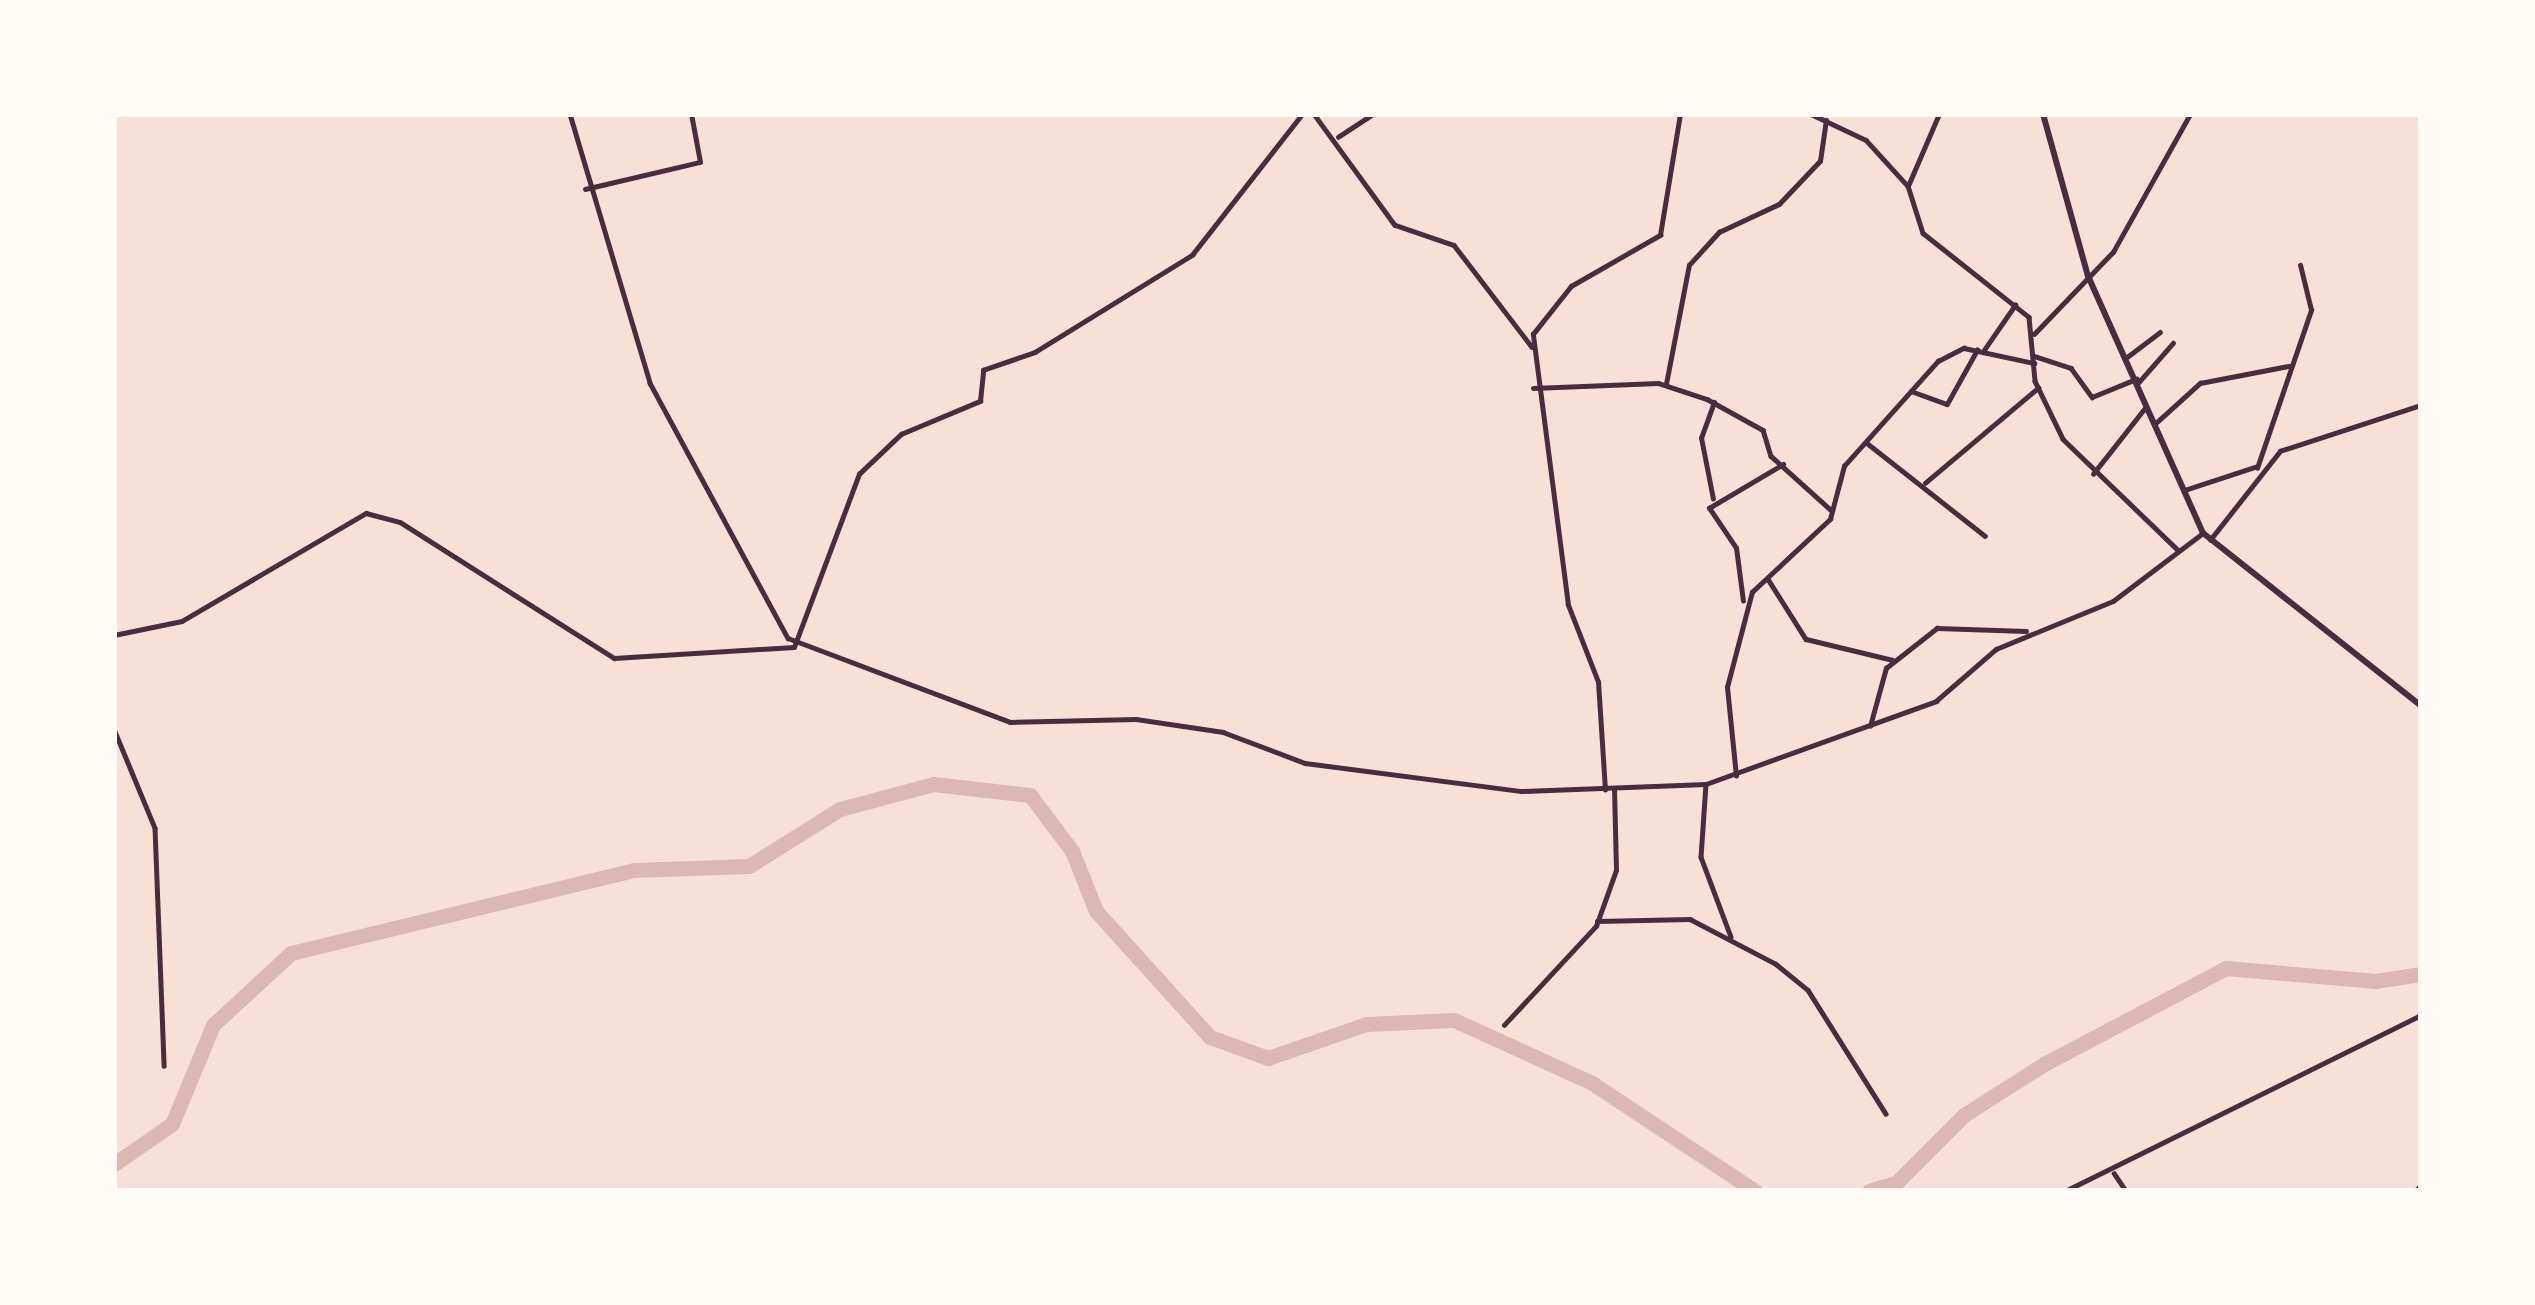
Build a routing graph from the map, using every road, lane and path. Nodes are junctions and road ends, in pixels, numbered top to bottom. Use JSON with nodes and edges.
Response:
{"nodes":[{"id":1,"x":570,"y":114,"type":"edge"},
{"id":2,"x":691,"y":114,"type":"edge"},
{"id":3,"x":1302,"y":114,"type":"edge"},
{"id":4,"x":1314,"y":114,"type":"edge"},
{"id":5,"x":1373,"y":114,"type":"edge"},
{"id":6,"x":1680,"y":114,"type":"edge"},
{"id":7,"x":1939,"y":114,"type":"edge"},
{"id":8,"x":2043,"y":114,"type":"edge"},
{"id":9,"x":2190,"y":114,"type":"edge"},
{"id":10,"x":1813,"y":115,"type":"edge"},
{"id":11,"x":1826,"y":120,"type":"junction"},
{"id":12,"x":1336,"y":138,"type":"junction"},
{"id":13,"x":1908,"y":186,"type":"junction"},
{"id":14,"x":585,"y":189,"type":"junction"},
{"id":15,"x":2300,"y":265,"type":"dead end"},
{"id":16,"x":2088,"y":276,"type":"junction"},
{"id":17,"x":2015,"y":305,"type":"junction"},
{"id":18,"x":2160,"y":332,"type":"dead end"},
{"id":19,"x":2034,"y":334,"type":"junction"},
{"id":20,"x":2173,"y":343,"type":"dead end"},
{"id":21,"x":1533,"y":348,"type":"junction"},
{"id":22,"x":1980,"y":350,"type":"junction"},
{"id":23,"x":2127,"y":357,"type":"junction"},
{"id":24,"x":2034,"y":360,"type":"junction"},
{"id":25,"x":2288,"y":366,"type":"junction"},
{"id":26,"x":2137,"y":381,"type":"junction"},
{"id":27,"x":1666,"y":384,"type":"junction"},
{"id":28,"x":1533,"y":388,"type":"junction"},
{"id":29,"x":2038,"y":388,"type":"junction"},
{"id":30,"x":1911,"y":391,"type":"junction"},
{"id":31,"x":1714,"y":402,"type":"junction"},
{"id":32,"x":2148,"y":404,"type":"junction"},
{"id":33,"x":2421,"y":406,"type":"edge"},
{"id":34,"x":2157,"y":422,"type":"junction"},
{"id":35,"x":1867,"y":443,"type":"junction"},
{"id":36,"x":2260,"y":463,"type":"junction"},
{"id":37,"x":1783,"y":464,"type":"junction"},
{"id":38,"x":2254,"y":473,"type":"junction"},
{"id":39,"x":2093,"y":474,"type":"junction"},
{"id":40,"x":1925,"y":483,"type":"junction"},
{"id":41,"x":2185,"y":490,"type":"junction"},
{"id":42,"x":1713,"y":502,"type":"junction"},
{"id":43,"x":1832,"y":511,"type":"junction"},
{"id":44,"x":2204,"y":532,"type":"junction"},
{"id":45,"x":1985,"y":536,"type":"dead end"},
{"id":46,"x":2210,"y":540,"type":"junction"},
{"id":47,"x":2178,"y":550,"type":"junction"},
{"id":48,"x":1768,"y":579,"type":"junction"},
{"id":49,"x":1744,"y":603,"type":"junction"},
{"id":50,"x":2027,"y":632,"type":"junction"},
{"id":51,"x":114,"y":634,"type":"edge"},
{"id":52,"x":794,"y":647,"type":"junction"},
{"id":53,"x":1893,"y":660,"type":"junction"},
{"id":54,"x":2421,"y":706,"type":"edge"},
{"id":55,"x":1870,"y":727,"type":"junction"},
{"id":56,"x":114,"y":729,"type":"edge"},
{"id":57,"x":1736,"y":776,"type":"junction"},
{"id":58,"x":1706,"y":784,"type":"junction"},
{"id":59,"x":1614,"y":790,"type":"junction"},
{"id":60,"x":1605,"y":791,"type":"junction"},
{"id":61,"x":1597,"y":921,"type":"junction"},
{"id":62,"x":1731,"y":938,"type":"junction"},
{"id":63,"x":2421,"y":1015,"type":"edge"},
{"id":64,"x":1504,"y":1025,"type":"dead end"},
{"id":65,"x":164,"y":1066,"type":"dead end"},
{"id":66,"x":1886,"y":1114,"type":"dead end"},
{"id":67,"x":2114,"y":1173,"type":"junction"},
{"id":68,"x":2065,"y":1191,"type":"edge"},
{"id":69,"x":2126,"y":1191,"type":"edge"}],
"edges":[{"from":1,"to":14,"type":"street"},
{"from":2,"to":14,"type":"street"},
{"from":3,"to":52,"type":"street"},
{"from":4,"to":12,"type":"street"},
{"from":5,"to":12,"type":"street"},
{"from":6,"to":21,"type":"street"},
{"from":7,"to":13,"type":"street"},
{"from":8,"to":16,"type":"street"},
{"from":9,"to":16,"type":"street"},
{"from":10,"to":11,"type":"street"},
{"from":11,"to":13,"type":"street"},
{"from":11,"to":27,"type":"street"},
{"from":12,"to":21,"type":"street"},
{"from":13,"to":17,"type":"street"},
{"from":14,"to":52,"type":"street"},
{"from":15,"to":25,"type":"street"},
{"from":16,"to":19,"type":"street"},
{"from":16,"to":23,"type":"street"},
{"from":17,"to":19,"type":"street"},
{"from":17,"to":22,"type":"street"},
{"from":18,"to":23,"type":"street"},
{"from":19,"to":24,"type":"street"},
{"from":20,"to":26,"type":"street"},
{"from":21,"to":28,"type":"street"},
{"from":22,"to":24,"type":"street"},
{"from":22,"to":30,"type":"street"},
{"from":22,"to":30,"type":"street"},
{"from":23,"to":26,"type":"street"},
{"from":24,"to":26,"type":"street"},
{"from":24,"to":29,"type":"street"},
{"from":25,"to":34,"type":"street"},
{"from":25,"to":36,"type":"street"},
{"from":26,"to":32,"type":"street"},
{"from":27,"to":28,"type":"street"},
{"from":27,"to":31,"type":"street"},
{"from":28,"to":60,"type":"street"},
{"from":29,"to":39,"type":"street"},
{"from":29,"to":40,"type":"street"},
{"from":30,"to":35,"type":"street"},
{"from":31,"to":37,"type":"street"},
{"from":31,"to":42,"type":"street"},
{"from":32,"to":34,"type":"street"},
{"from":32,"to":39,"type":"street"},
{"from":33,"to":38,"type":"street"},
{"from":34,"to":41,"type":"street"},
{"from":35,"to":40,"type":"street"},
{"from":35,"to":43,"type":"street"},
{"from":36,"to":38,"type":"street"},
{"from":36,"to":41,"type":"street"},
{"from":37,"to":42,"type":"street"},
{"from":37,"to":43,"type":"street"},
{"from":38,"to":46,"type":"street"},
{"from":39,"to":47,"type":"street"},
{"from":40,"to":45,"type":"street"},
{"from":41,"to":44,"type":"street"},
{"from":42,"to":49,"type":"street"},
{"from":43,"to":48,"type":"street"},
{"from":44,"to":46,"type":"street"},
{"from":44,"to":47,"type":"street"},
{"from":46,"to":54,"type":"street"},
{"from":47,"to":50,"type":"street"},
{"from":48,"to":49,"type":"street"},
{"from":48,"to":53,"type":"street"},
{"from":49,"to":57,"type":"street"},
{"from":50,"to":53,"type":"street"},
{"from":50,"to":55,"type":"street"},
{"from":51,"to":52,"type":"street"},
{"from":52,"to":60,"type":"street"},
{"from":53,"to":55,"type":"street"},
{"from":55,"to":57,"type":"street"},
{"from":56,"to":65,"type":"street"},
{"from":57,"to":58,"type":"street"},
{"from":58,"to":59,"type":"street"},
{"from":58,"to":62,"type":"street"},
{"from":59,"to":60,"type":"street"},
{"from":59,"to":61,"type":"street"},
{"from":61,"to":62,"type":"street"},
{"from":61,"to":64,"type":"street"},
{"from":62,"to":66,"type":"street"},
{"from":63,"to":67,"type":"street"},
{"from":67,"to":68,"type":"street"},
{"from":67,"to":69,"type":"street"}]}
